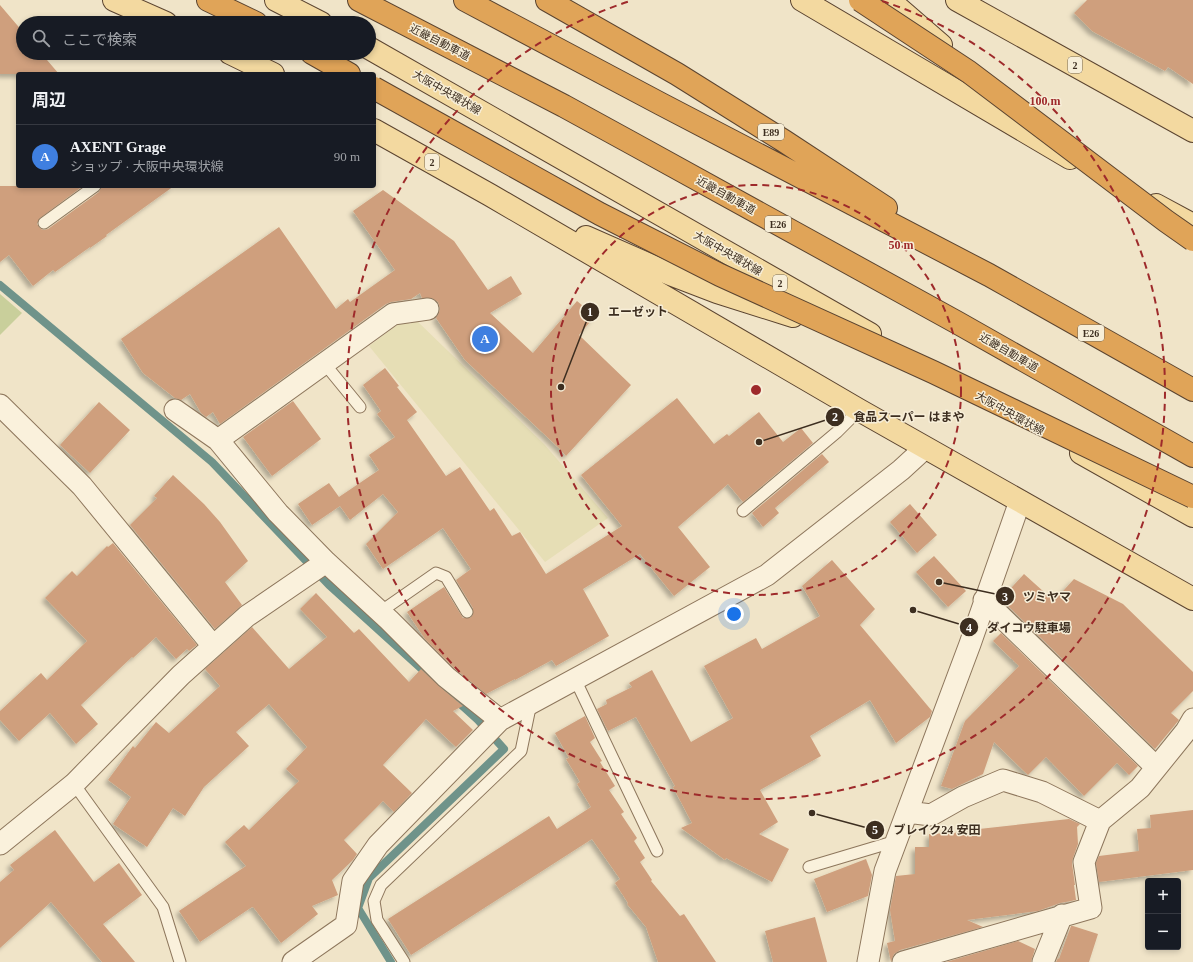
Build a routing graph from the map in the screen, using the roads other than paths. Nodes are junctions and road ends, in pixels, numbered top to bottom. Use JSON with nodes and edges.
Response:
{"nodes":[{"id":1,"x":114,"y":0,"type":"edge"},
{"id":2,"x":208,"y":0,"type":"edge"},
{"id":3,"x":276,"y":0,"type":"edge"},
{"id":4,"x":359,"y":0,"type":"edge"},
{"id":5,"x":466,"y":0,"type":"edge"},
{"id":6,"x":547,"y":0,"type":"edge"},
{"id":7,"x":802,"y":0,"type":"edge"},
{"id":8,"x":860,"y":0,"type":"edge"},
{"id":9,"x":888,"y":0,"type":"edge"},
{"id":10,"x":957,"y":0,"type":"edge"},
{"id":11,"x":150,"y":16,"type":"edge"},
{"id":12,"x":241,"y":16,"type":"edge"},
{"id":13,"x":307,"y":16,"type":"edge"},
{"id":14,"x":376,"y":52,"type":"edge"},
{"id":15,"x":242,"y":60,"type":"edge"},
{"id":16,"x":324,"y":60,"type":"edge"},
{"id":17,"x":260,"y":71,"type":"edge"},
{"id":18,"x":345,"y":72,"type":"edge"},
{"id":19,"x":376,"y":89,"type":"edge"},
{"id":20,"x":376,"y":131,"type":"edge"},
{"id":21,"x":1193,"y":131,"type":"edge"},
{"id":22,"x":1069,"y":157,"type":"junction"},
{"id":23,"x":92,"y":188,"type":"edge"},
{"id":24,"x":490,"y":195,"type":"junction"},
{"id":25,"x":44,"y":223,"type":"dead end"},
{"id":26,"x":1193,"y":225,"type":"edge"},
{"id":27,"x":1193,"y":240,"type":"edge"},
{"id":28,"x":989,"y":275,"type":"junction"},
{"id":29,"x":428,"y":309,"type":"dead end"},
{"id":30,"x":893,"y":348,"type":"junction"},
{"id":31,"x":324,"y":363,"type":"junction"},
{"id":32,"x":1193,"y":390,"type":"edge"},
{"id":33,"x":0,"y":405,"type":"edge"},
{"id":34,"x":360,"y":407,"type":"dead end"},
{"id":35,"x":175,"y":410,"type":"dead end"},
{"id":36,"x":859,"y":410,"type":"junction"},
{"id":37,"x":218,"y":440,"type":"junction"},
{"id":38,"x":925,"y":448,"type":"junction"},
{"id":39,"x":1193,"y":456,"type":"edge"},
{"id":40,"x":1193,"y":497,"type":"edge"},
{"id":41,"x":1020,"y":501,"type":"junction"},
{"id":42,"x":743,"y":510,"type":"dead end"},
{"id":43,"x":1193,"y":516,"type":"edge"},
{"id":44,"x":325,"y":562,"type":"junction"},
{"id":45,"x":1193,"y":599,"type":"edge"},
{"id":46,"x":984,"y":600,"type":"junction"},
{"id":47,"x":380,"y":612,"type":"junction"},
{"id":48,"x":467,"y":612,"type":"dead end"},
{"id":49,"x":213,"y":646,"type":"junction"},
{"id":50,"x":575,"y":680,"type":"junction"},
{"id":51,"x":531,"y":703,"type":"junction"},
{"id":52,"x":1193,"y":719,"type":"edge"},
{"id":53,"x":499,"y":721,"type":"junction"},
{"id":54,"x":1156,"y":767,"type":"junction"},
{"id":55,"x":74,"y":784,"type":"junction"},
{"id":56,"x":907,"y":812,"type":"junction"},
{"id":57,"x":1100,"y":821,"type":"junction"},
{"id":58,"x":896,"y":840,"type":"junction"},
{"id":59,"x":0,"y":844,"type":"edge"},
{"id":60,"x":657,"y":851,"type":"dead end"},
{"id":61,"x":809,"y":867,"type":"dead end"},
{"id":62,"x":1062,"y":915,"type":"junction"},
{"id":63,"x":180,"y":962,"type":"edge"},
{"id":64,"x":293,"y":962,"type":"edge"},
{"id":65,"x":404,"y":962,"type":"edge"},
{"id":66,"x":868,"y":962,"type":"edge"},
{"id":67,"x":903,"y":962,"type":"edge"},
{"id":68,"x":1043,"y":962,"type":"edge"}],
"edges":[{"from":1,"to":11,"type":"main road"},
{"from":2,"to":12,"type":"highway"},
{"from":3,"to":13,"type":"main road"},
{"from":4,"to":39,"type":"highway","name":"近畿自動車道","number":"E26"},
{"from":5,"to":28,"type":"highway","number":"E26"},
{"from":6,"to":28,"type":"highway","number":"E89"},
{"from":7,"to":22,"type":"main road"},
{"from":8,"to":27,"type":"highway","bridge":true},
{"from":9,"to":22,"type":"main road"},
{"from":10,"to":21,"type":"main road","number":"2"},
{"from":14,"to":30,"type":"main road","name":"大阪中央環状線","number":"2"},
{"from":15,"to":17,"type":"main road"},
{"from":16,"to":18,"type":"highway"},
{"from":19,"to":40,"type":"highway","bridge":true},
{"from":20,"to":24,"type":"main road","number":"2"},
{"from":22,"to":26,"type":"main road"},
{"from":23,"to":25,"type":"lane"},
{"from":24,"to":30,"type":"main road","number":"2"},
{"from":24,"to":36,"type":"main road","number":"2"},
{"from":28,"to":32,"type":"highway","number":"E26"},
{"from":29,"to":31,"type":"street"},
{"from":30,"to":43,"type":"main road","name":"大阪中央環状線","number":"2"},
{"from":31,"to":34,"type":"lane"},
{"from":31,"to":37,"type":"street"},
{"from":33,"to":49,"type":"street"},
{"from":35,"to":37,"type":"street"},
{"from":36,"to":38,"type":"main road","number":"2"},
{"from":36,"to":42,"type":"lane"},
{"from":37,"to":44,"type":"street"},
{"from":38,"to":41,"type":"main road","number":"2"},
{"from":38,"to":50,"type":"street"},
{"from":41,"to":45,"type":"main road","number":"2"},
{"from":41,"to":46,"type":"street"},
{"from":44,"to":47,"type":"street"},
{"from":44,"to":49,"type":"street"},
{"from":46,"to":54,"type":"street"},
{"from":46,"to":56,"type":"street"},
{"from":47,"to":48,"type":"lane"},
{"from":47,"to":53,"type":"street"},
{"from":49,"to":55,"type":"street"},
{"from":50,"to":51,"type":"street"},
{"from":50,"to":60,"type":"lane"},
{"from":51,"to":53,"type":"street"},
{"from":51,"to":65,"type":"lane"},
{"from":52,"to":54,"type":"street"},
{"from":53,"to":64,"type":"street"},
{"from":54,"to":57,"type":"street"},
{"from":55,"to":59,"type":"street"},
{"from":55,"to":63,"type":"lane"},
{"from":56,"to":57,"type":"street"},
{"from":56,"to":58,"type":"street"},
{"from":57,"to":62,"type":"street"},
{"from":58,"to":61,"type":"lane"},
{"from":58,"to":66,"type":"street"},
{"from":62,"to":67,"type":"street"},
{"from":62,"to":68,"type":"street"}]}
